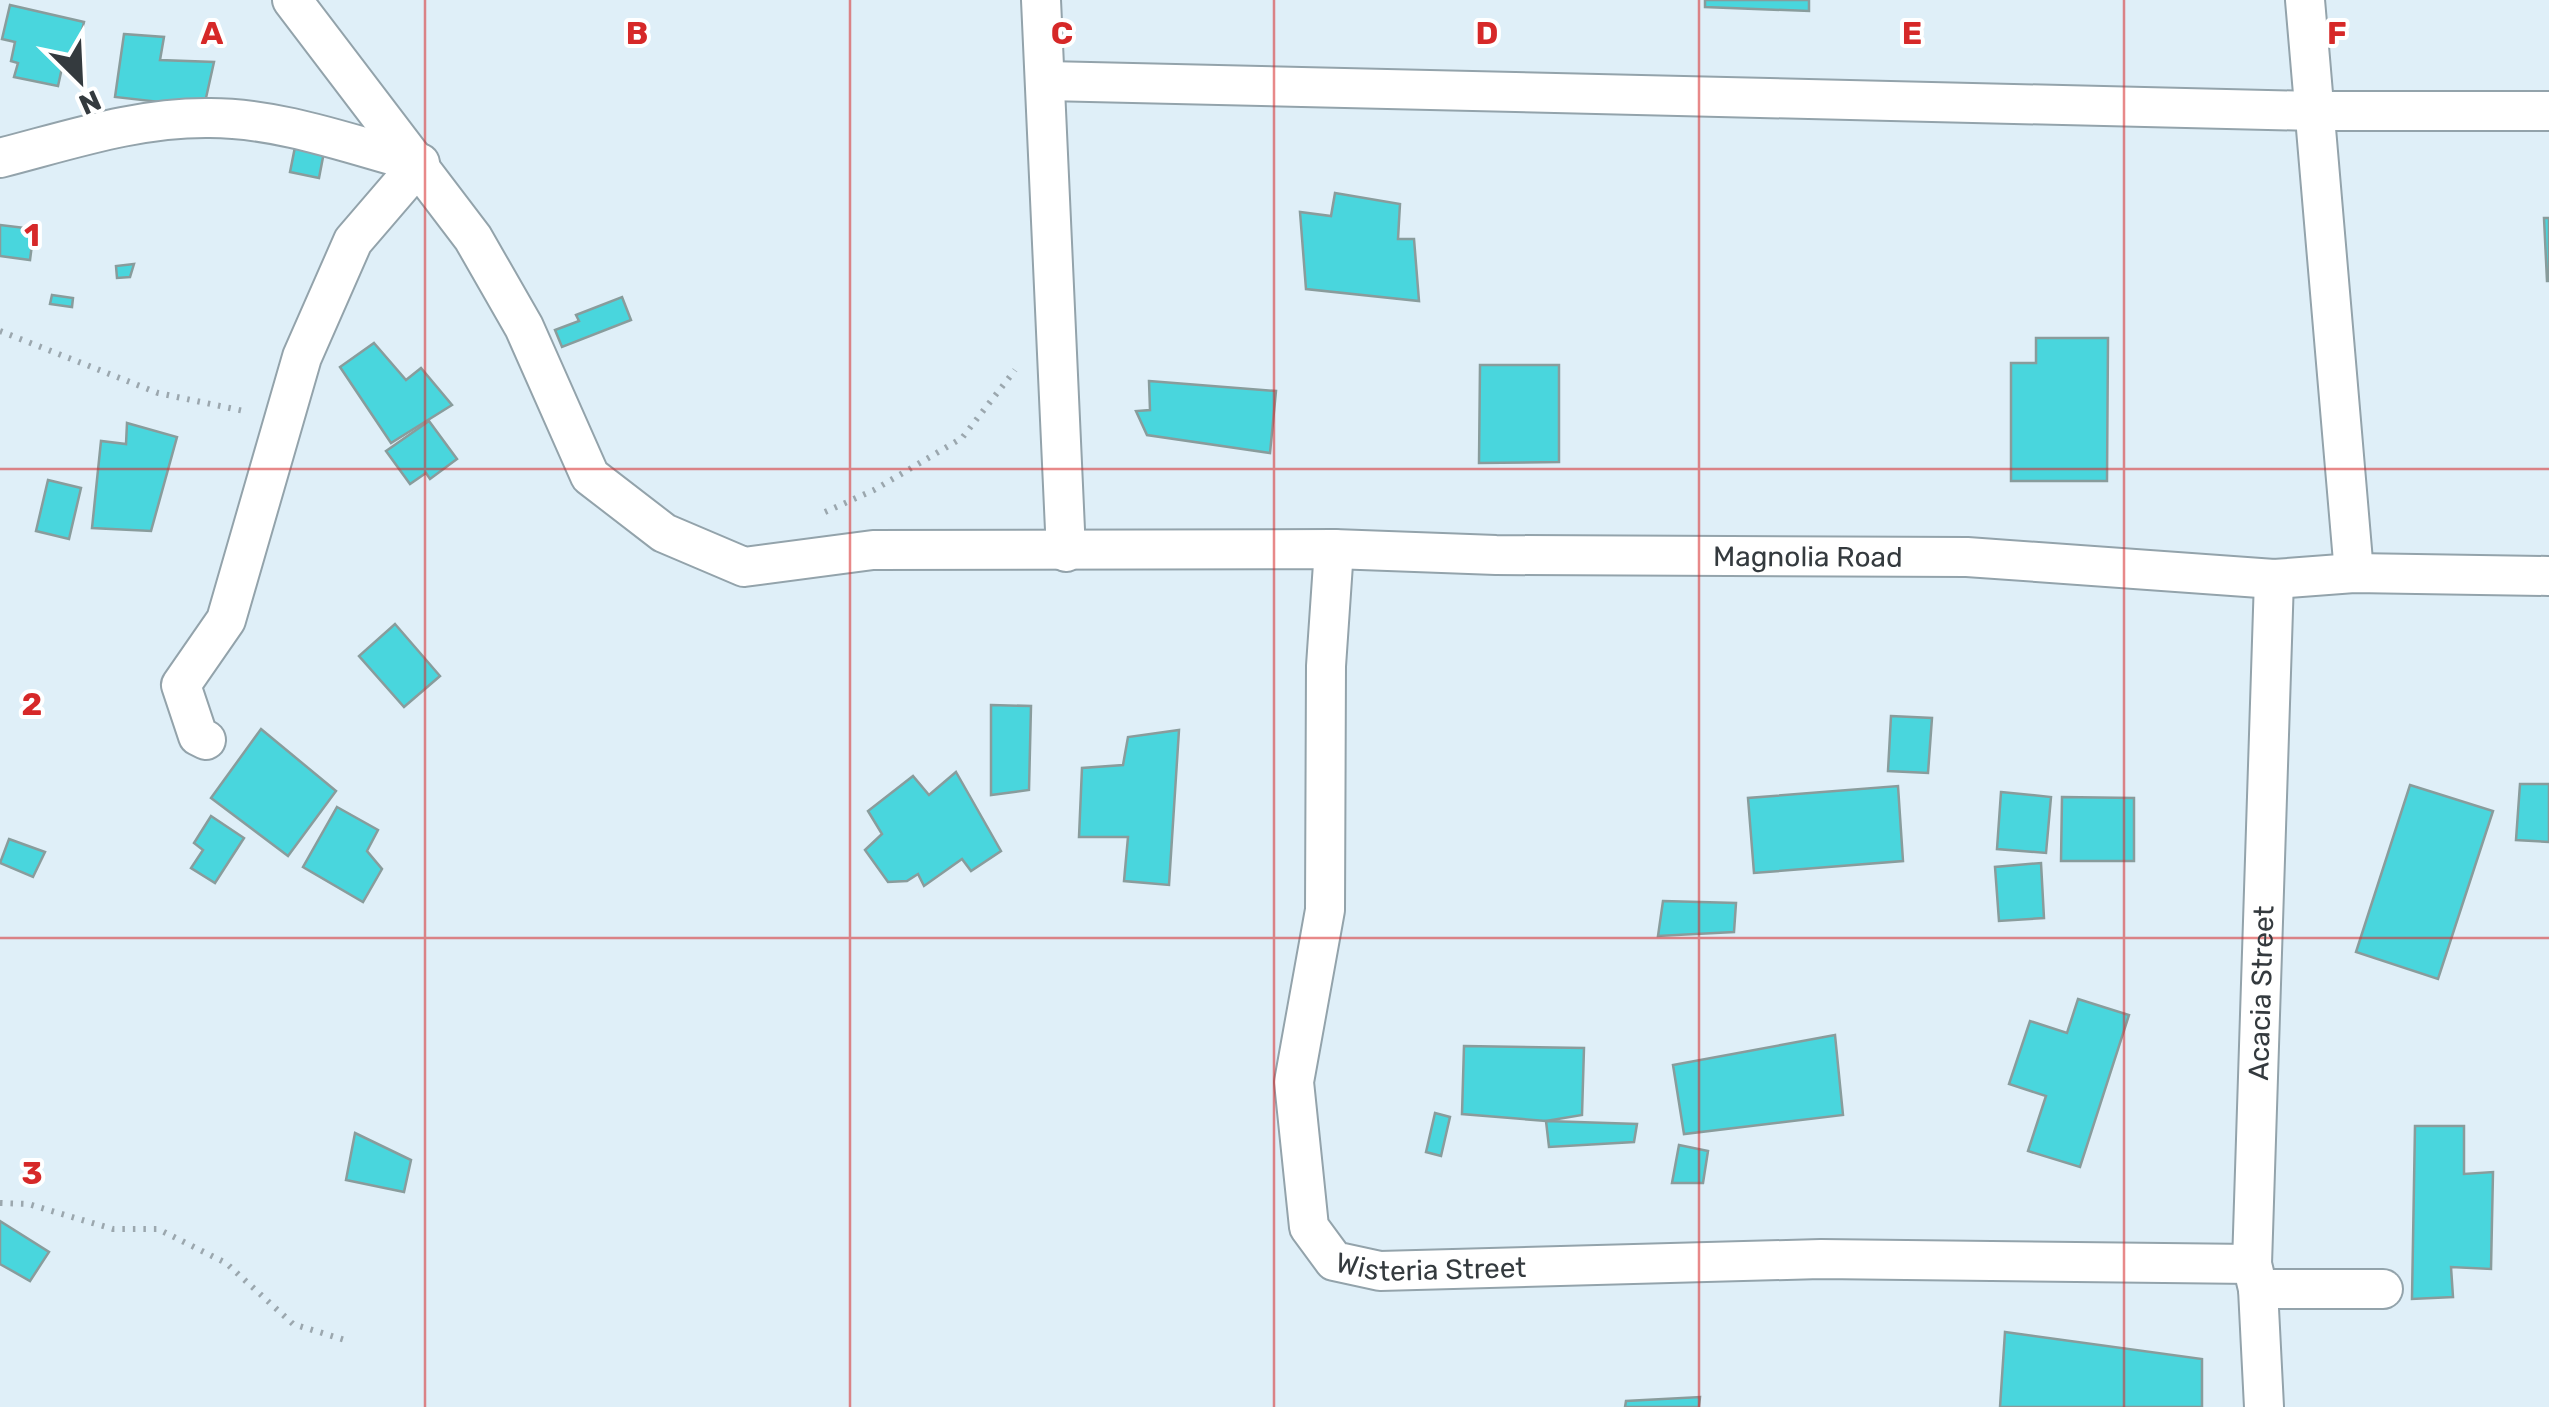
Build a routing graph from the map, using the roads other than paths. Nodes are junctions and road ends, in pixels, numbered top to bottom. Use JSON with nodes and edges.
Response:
{"nodes":[{"id":1,"x":292,"y":0,"type":"edge"},
{"id":2,"x":1041,"y":0,"type":"edge"},
{"id":3,"x":2305,"y":0,"type":"edge"},
{"id":4,"x":1047,"y":82,"type":"junction"},
{"id":5,"x":2549,"y":110,"type":"edge"},
{"id":6,"x":2313,"y":111,"type":"junction"},
{"id":7,"x":0,"y":158,"type":"edge"},
{"id":8,"x":420,"y":163,"type":"junction"},
{"id":9,"x":1334,"y":549,"type":"junction"},
{"id":10,"x":1066,"y":552,"type":"junction"},
{"id":11,"x":2354,"y":573,"type":"junction"},
{"id":12,"x":2549,"y":576,"type":"edge"},
{"id":13,"x":2274,"y":579,"type":"junction"},
{"id":14,"x":206,"y":740,"type":"dead end"},
{"id":15,"x":2255,"y":1276,"type":"junction"},
{"id":16,"x":2383,"y":1289,"type":"dead end"},
{"id":17,"x":2264,"y":1407,"type":"edge"}],
"edges":[{"from":1,"to":8,"type":"street","name":"Magnolia Road"},
{"from":2,"to":4,"type":"street"},
{"from":3,"to":6,"type":"street"},
{"from":4,"to":6,"type":"street"},
{"from":4,"to":10,"type":"street"},
{"from":5,"to":6,"type":"street"},
{"from":6,"to":11,"type":"street"},
{"from":7,"to":8,"type":"street"},
{"from":8,"to":10,"type":"street","name":"Magnolia Road"},
{"from":8,"to":14,"type":"street"},
{"from":9,"to":10,"type":"street","name":"Magnolia Road"},
{"from":9,"to":13,"type":"street","name":"Magnolia Road"},
{"from":9,"to":15,"type":"street","name":"Wisteria Street"},
{"from":11,"to":12,"type":"street","name":"Magnolia Road"},
{"from":11,"to":13,"type":"street","name":"Magnolia Road"},
{"from":13,"to":15,"type":"street","name":"Acacia Street"},
{"from":15,"to":16,"type":"street","name":"Wisteria Street"},
{"from":15,"to":17,"type":"street","name":"Acacia Street"}]}
